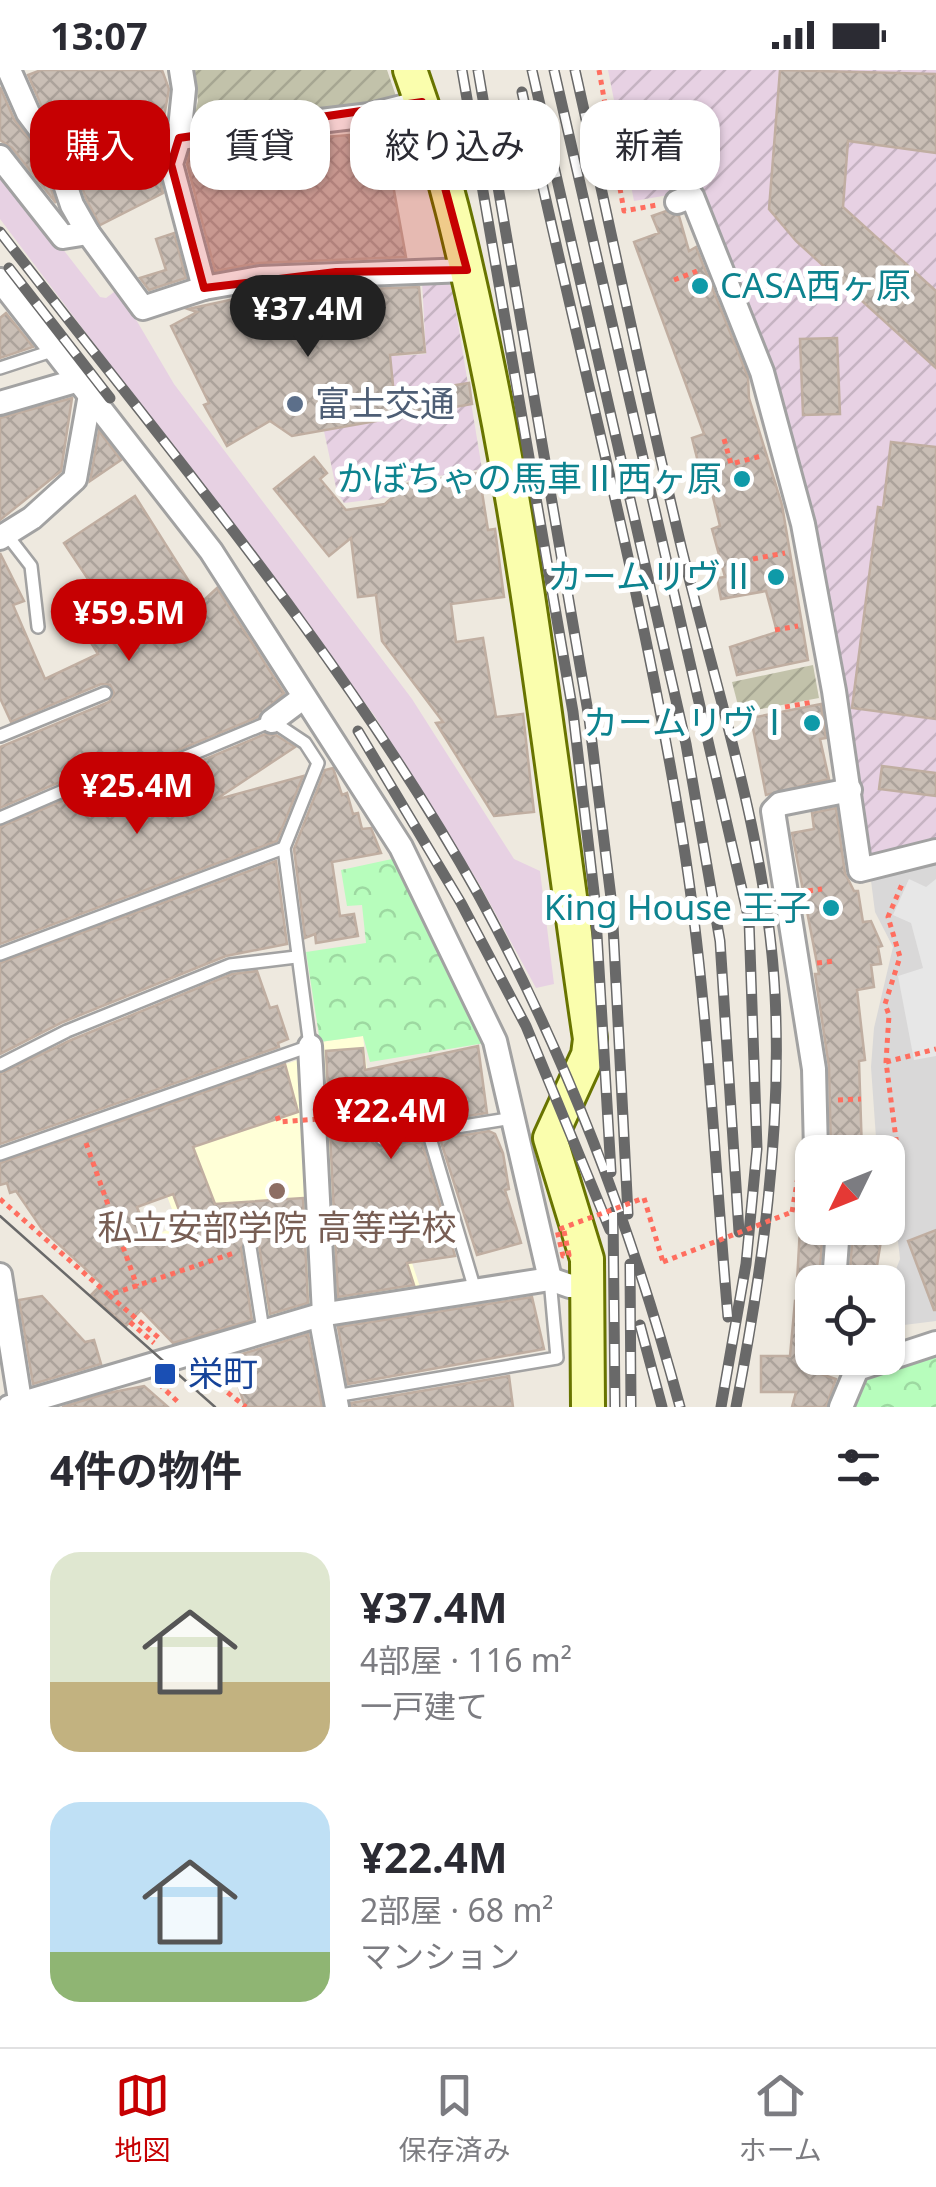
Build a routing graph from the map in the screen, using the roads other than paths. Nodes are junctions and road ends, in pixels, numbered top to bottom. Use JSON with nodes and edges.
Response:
{"nodes":[{"id":1,"x":182,"y":70,"type":"edge"},
{"id":2,"x":410,"y":70,"type":"edge"},
{"id":3,"x":14,"y":72,"type":"edge"},
{"id":4,"x":421,"y":100,"type":"edge"},
{"id":5,"x":350,"y":117,"type":"edge"},
{"id":6,"x":179,"y":138,"type":"junction"},
{"id":7,"x":0,"y":157,"type":"edge"},
{"id":8,"x":446,"y":190,"type":"edge"},
{"id":9,"x":666,"y":204,"type":"road end"},
{"id":10,"x":88,"y":234,"type":"junction"},
{"id":11,"x":467,"y":270,"type":"junction"},
{"id":12,"x":0,"y":280,"type":"edge"},
{"id":13,"x":204,"y":288,"type":"junction"},
{"id":14,"x":55,"y":350,"type":"junction"},
{"id":15,"x":0,"y":368,"type":"edge"},
{"id":16,"x":84,"y":388,"type":"junction"},
{"id":17,"x":0,"y":403,"type":"edge"},
{"id":18,"x":3,"y":537,"type":"edge"},
{"id":19,"x":38,"y":627,"type":"dead end"},
{"id":20,"x":105,"y":693,"type":"dead end"},
{"id":21,"x":304,"y":697,"type":"junction"},
{"id":22,"x":272,"y":720,"type":"junction"},
{"id":23,"x":0,"y":736,"type":"edge"},
{"id":24,"x":850,"y":790,"type":"junction"},
{"id":25,"x":0,"y":818,"type":"edge"},
{"id":26,"x":284,"y":848,"type":"junction"},
{"id":27,"x":936,"y":851,"type":"edge"},
{"id":28,"x":0,"y":954,"type":"edge"},
{"id":29,"x":296,"y":957,"type":"junction"},
{"id":30,"x":310,"y":1046,"type":"junction"},
{"id":31,"x":0,"y":1065,"type":"edge"},
{"id":32,"x":513,"y":1118,"type":"junction"},
{"id":33,"x":428,"y":1131,"type":"junction"},
{"id":34,"x":816,"y":1135,"type":"edge"},
{"id":35,"x":382,"y":1139,"type":"dead end"},
{"id":36,"x":0,"y":1154,"type":"edge"},
{"id":37,"x":250,"y":1247,"type":"road end"},
{"id":38,"x":0,"y":1275,"type":"edge"},
{"id":39,"x":550,"y":1279,"type":"junction"},
{"id":40,"x":586,"y":1285,"type":"junction"},
{"id":41,"x":475,"y":1290,"type":"junction"},
{"id":42,"x":322,"y":1314,"type":"junction"},
{"id":43,"x":263,"y":1330,"type":"junction"},
{"id":44,"x":936,"y":1344,"type":"edge"},
{"id":45,"x":905,"y":1352,"type":"edge"},
{"id":46,"x":854,"y":1375,"type":"edge"},
{"id":47,"x":336,"y":1401,"type":"edge"},
{"id":48,"x":17,"y":1405,"type":"edge"},
{"id":49,"x":588,"y":1407,"type":"edge"},
{"id":50,"x":841,"y":1407,"type":"edge"}],
"edges":[{"from":1,"to":6,"type":"street"},
{"from":2,"to":4,"type":"street"},
{"from":3,"to":10,"type":"street"},
{"from":5,"to":6,"type":"street"},
{"from":6,"to":13,"type":"street"},
{"from":7,"to":10,"type":"street"},
{"from":8,"to":11,"type":"street"},
{"from":9,"to":24,"type":"street"},
{"from":10,"to":13,"type":"street"},
{"from":11,"to":13,"type":"street"},
{"from":11,"to":40,"type":"street"},
{"from":12,"to":14,"type":"street"},
{"from":14,"to":15,"type":"lane"},
{"from":14,"to":16,"type":"street"},
{"from":16,"to":17,"type":"street"},
{"from":16,"to":18,"type":"street"},
{"from":16,"to":21,"type":"street"},
{"from":18,"to":19,"type":"lane"},
{"from":20,"to":23,"type":"lane"},
{"from":21,"to":22,"type":"street"},
{"from":21,"to":32,"type":"street"},
{"from":22,"to":25,"type":"lane"},
{"from":22,"to":26,"type":"lane"},
{"from":24,"to":27,"type":"street"},
{"from":24,"to":34,"type":"street"},
{"from":26,"to":28,"type":"lane"},
{"from":26,"to":29,"type":"lane"},
{"from":29,"to":30,"type":"lane"},
{"from":29,"to":31,"type":"lane"},
{"from":30,"to":36,"type":"lane"},
{"from":30,"to":42,"type":"street"},
{"from":32,"to":33,"type":"lane"},
{"from":32,"to":39,"type":"street"},
{"from":33,"to":35,"type":"lane"},
{"from":33,"to":41,"type":"lane"},
{"from":37,"to":43,"type":"lane"},
{"from":38,"to":48,"type":"street"},
{"from":39,"to":40,"type":"street"},
{"from":39,"to":41,"type":"street"},
{"from":39,"to":47,"type":"lane"},
{"from":40,"to":49,"type":"street"},
{"from":41,"to":42,"type":"street"},
{"from":42,"to":43,"type":"street"},
{"from":42,"to":47,"type":"street"},
{"from":43,"to":48,"type":"street"},
{"from":44,"to":45,"type":"street"},
{"from":46,"to":50,"type":"street"}]}
